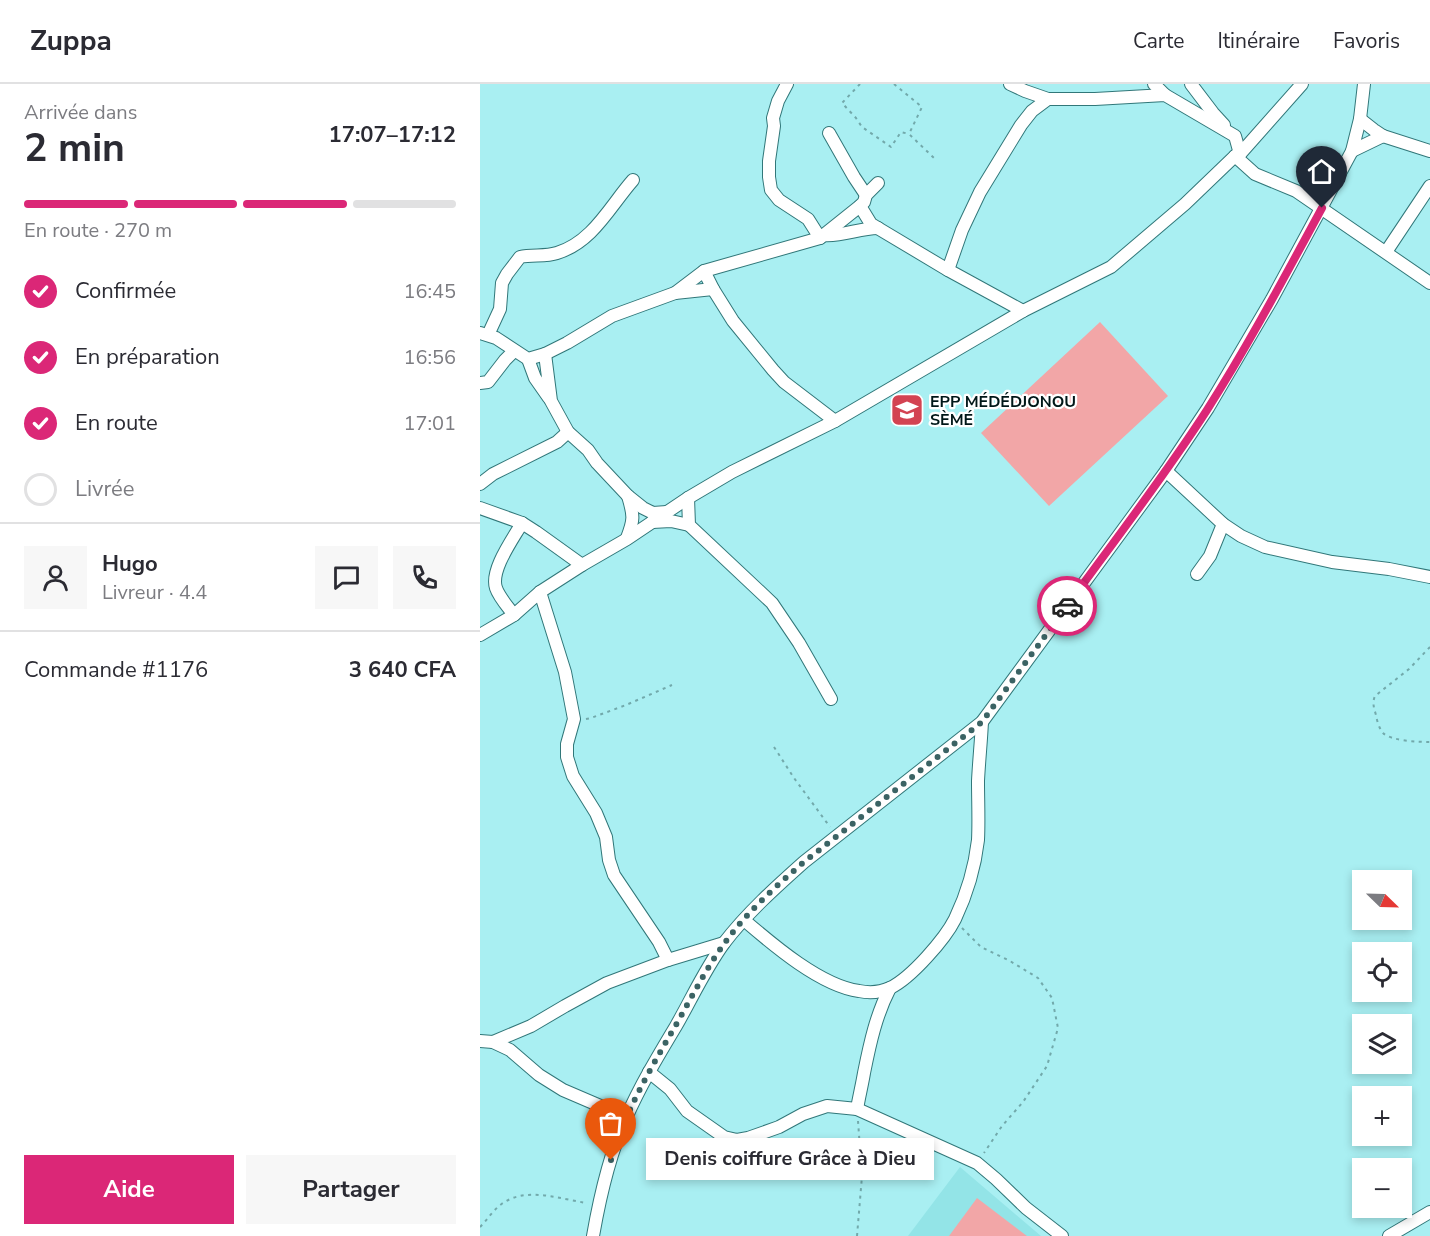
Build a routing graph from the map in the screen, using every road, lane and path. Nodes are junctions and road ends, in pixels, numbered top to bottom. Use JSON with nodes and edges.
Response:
{"nodes":[{"id":1,"x":787,"y":84,"type":"edge"},
{"id":2,"x":860,"y":84,"type":"edge"},
{"id":3,"x":894,"y":84,"type":"edge"},
{"id":4,"x":1010,"y":84,"type":"edge"},
{"id":5,"x":1154,"y":84,"type":"edge"},
{"id":6,"x":1191,"y":84,"type":"edge"},
{"id":7,"x":1302,"y":84,"type":"edge"},
{"id":8,"x":1364,"y":84,"type":"edge"},
{"id":9,"x":1165,"y":95,"type":"junction"},
{"id":10,"x":1048,"y":99,"type":"junction"},
{"id":11,"x":1360,"y":119,"type":"junction"},
{"id":12,"x":829,"y":133,"type":"dead end"},
{"id":13,"x":909,"y":134,"type":"junction"},
{"id":14,"x":1235,"y":136,"type":"junction"},
{"id":15,"x":1383,"y":136,"type":"junction"},
{"id":16,"x":1352,"y":151,"type":"junction"},
{"id":17,"x":1430,"y":151,"type":"edge"},
{"id":18,"x":1237,"y":155,"type":"junction"},
{"id":19,"x":934,"y":158,"type":"dead end"},
{"id":20,"x":633,"y":180,"type":"dead end"},
{"id":21,"x":878,"y":183,"type":"dead end"},
{"id":22,"x":1430,"y":186,"type":"edge"},
{"id":23,"x":867,"y":195,"type":"junction"},
{"id":24,"x":860,"y":206,"type":"junction"},
{"id":25,"x":1322,"y":208,"type":"junction"},
{"id":26,"x":878,"y":228,"type":"junction"},
{"id":27,"x":822,"y":236,"type":"junction"},
{"id":28,"x":1386,"y":252,"type":"junction"},
{"id":29,"x":948,"y":270,"type":"junction"},
{"id":30,"x":704,"y":271,"type":"junction"},
{"id":31,"x":1430,"y":283,"type":"edge"},
{"id":32,"x":713,"y":289,"type":"junction"},
{"id":33,"x":675,"y":293,"type":"junction"},
{"id":34,"x":1023,"y":311,"type":"junction"},
{"id":35,"x":484,"y":334,"type":"edge"},
{"id":36,"x":514,"y":351,"type":"junction"},
{"id":37,"x":545,"y":354,"type":"junction"},
{"id":38,"x":528,"y":359,"type":"junction"},
{"id":39,"x":480,"y":383,"type":"edge"},
{"id":40,"x":550,"y":401,"type":"junction"},
{"id":41,"x":835,"y":421,"type":"junction"},
{"id":42,"x":568,"y":432,"type":"junction"},
{"id":43,"x":1166,"y":471,"type":"junction"},
{"id":44,"x":480,"y":484,"type":"edge"},
{"id":45,"x":628,"y":496,"type":"junction"},
{"id":46,"x":688,"y":498,"type":"junction"},
{"id":47,"x":480,"y":508,"type":"edge"},
{"id":48,"x":667,"y":512,"type":"junction"},
{"id":49,"x":652,"y":522,"type":"junction"},
{"id":50,"x":522,"y":524,"type":"junction"},
{"id":51,"x":1223,"y":524,"type":"junction"},
{"id":52,"x":690,"y":525,"type":"junction"},
{"id":53,"x":627,"y":539,"type":"junction"},
{"id":54,"x":582,"y":565,"type":"junction"},
{"id":55,"x":1197,"y":574,"type":"dead end"},
{"id":56,"x":1430,"y":577,"type":"edge"},
{"id":57,"x":540,"y":592,"type":"junction"},
{"id":58,"x":514,"y":615,"type":"junction"},
{"id":59,"x":480,"y":635,"type":"edge"},
{"id":60,"x":1430,"y":647,"type":"edge"},
{"id":61,"x":672,"y":685,"type":"dead end"},
{"id":62,"x":831,"y":699,"type":"dead end"},
{"id":63,"x":574,"y":719,"type":"junction"},
{"id":64,"x":982,"y":722,"type":"junction"},
{"id":65,"x":1430,"y":742,"type":"edge"},
{"id":66,"x":774,"y":747,"type":"dead end"},
{"id":67,"x":837,"y":836,"type":"junction"},
{"id":68,"x":744,"y":920,"type":"junction"},
{"id":69,"x":954,"y":921,"type":"junction"},
{"id":70,"x":724,"y":943,"type":"junction"},
{"id":71,"x":668,"y":960,"type":"junction"},
{"id":72,"x":890,"y":988,"type":"junction"},
{"id":73,"x":486,"y":1042,"type":"edge"},
{"id":74,"x":649,"y":1072,"type":"junction"},
{"id":75,"x":857,"y":1109,"type":"junction"},
{"id":76,"x":626,"y":1117,"type":"junction"},
{"id":77,"x":977,"y":1163,"type":"junction"},
{"id":78,"x":599,"y":1204,"type":"junction"},
{"id":79,"x":1430,"y":1212,"type":"edge"},
{"id":80,"x":480,"y":1227,"type":"edge"},
{"id":81,"x":592,"y":1236,"type":"edge"},
{"id":82,"x":857,"y":1236,"type":"edge"},
{"id":83,"x":1062,"y":1236,"type":"edge"},
{"id":84,"x":1389,"y":1236,"type":"edge"}],
"edges":[{"from":1,"to":27,"type":"street"},
{"from":2,"to":13,"type":"path"},
{"from":3,"to":13,"type":"path"},
{"from":4,"to":10,"type":"street"},
{"from":5,"to":9,"type":"street"},
{"from":6,"to":14,"type":"street"},
{"from":7,"to":18,"type":"street"},
{"from":8,"to":11,"type":"street"},
{"from":9,"to":10,"type":"street"},
{"from":9,"to":14,"type":"street"},
{"from":10,"to":29,"type":"street"},
{"from":11,"to":15,"type":"street"},
{"from":11,"to":16,"type":"street"},
{"from":12,"to":23,"type":"street"},
{"from":13,"to":19,"type":"path"},
{"from":14,"to":18,"type":"street"},
{"from":15,"to":16,"type":"street"},
{"from":15,"to":17,"type":"street"},
{"from":16,"to":25,"type":"street"},
{"from":18,"to":25,"type":"street"},
{"from":18,"to":34,"type":"street"},
{"from":20,"to":35,"type":"street"},
{"from":21,"to":23,"type":"street"},
{"from":22,"to":28,"type":"street"},
{"from":23,"to":24,"type":"street"},
{"from":24,"to":26,"type":"street"},
{"from":24,"to":27,"type":"street"},
{"from":25,"to":28,"type":"street"},
{"from":25,"to":43,"type":"street"},
{"from":26,"to":27,"type":"street"},
{"from":26,"to":29,"type":"street"},
{"from":27,"to":30,"type":"street"},
{"from":28,"to":31,"type":"street"},
{"from":29,"to":34,"type":"street"},
{"from":30,"to":32,"type":"street"},
{"from":30,"to":33,"type":"street"},
{"from":32,"to":33,"type":"street"},
{"from":32,"to":41,"type":"street"},
{"from":33,"to":37,"type":"street"},
{"from":34,"to":41,"type":"street"},
{"from":35,"to":36,"type":"street"},
{"from":36,"to":38,"type":"street"},
{"from":36,"to":39,"type":"street"},
{"from":37,"to":38,"type":"street"},
{"from":37,"to":40,"type":"street"},
{"from":38,"to":40,"type":"street"},
{"from":40,"to":42,"type":"street"},
{"from":41,"to":46,"type":"street"},
{"from":42,"to":44,"type":"street"},
{"from":42,"to":45,"type":"street"},
{"from":43,"to":51,"type":"street"},
{"from":43,"to":64,"type":"street"},
{"from":45,"to":48,"type":"street"},
{"from":45,"to":53,"type":"street"},
{"from":46,"to":48,"type":"street"},
{"from":46,"to":52,"type":"street"},
{"from":47,"to":50,"type":"street"},
{"from":48,"to":49,"type":"street"},
{"from":49,"to":52,"type":"street"},
{"from":49,"to":53,"type":"street"},
{"from":50,"to":54,"type":"street"},
{"from":50,"to":58,"type":"street"},
{"from":51,"to":55,"type":"street"},
{"from":51,"to":56,"type":"street"},
{"from":52,"to":62,"type":"street"},
{"from":53,"to":54,"type":"street"},
{"from":54,"to":57,"type":"street"},
{"from":57,"to":58,"type":"street"},
{"from":57,"to":63,"type":"street"},
{"from":58,"to":59,"type":"street"},
{"from":60,"to":65,"type":"path"},
{"from":61,"to":63,"type":"path"},
{"from":63,"to":71,"type":"street"},
{"from":64,"to":67,"type":"street"},
{"from":64,"to":69,"type":"street"},
{"from":66,"to":67,"type":"path"},
{"from":67,"to":68,"type":"street"},
{"from":68,"to":70,"type":"street"},
{"from":68,"to":72,"type":"street"},
{"from":69,"to":72,"type":"street"},
{"from":69,"to":77,"type":"path"},
{"from":70,"to":71,"type":"street"},
{"from":70,"to":74,"type":"street"},
{"from":71,"to":73,"type":"street"},
{"from":72,"to":75,"type":"street"},
{"from":73,"to":76,"type":"street"},
{"from":74,"to":75,"type":"street"},
{"from":74,"to":76,"type":"street"},
{"from":75,"to":77,"type":"street"},
{"from":75,"to":82,"type":"path"},
{"from":76,"to":78,"type":"street"},
{"from":77,"to":83,"type":"street"},
{"from":78,"to":80,"type":"path"},
{"from":78,"to":81,"type":"street"},
{"from":79,"to":84,"type":"street"}]}
